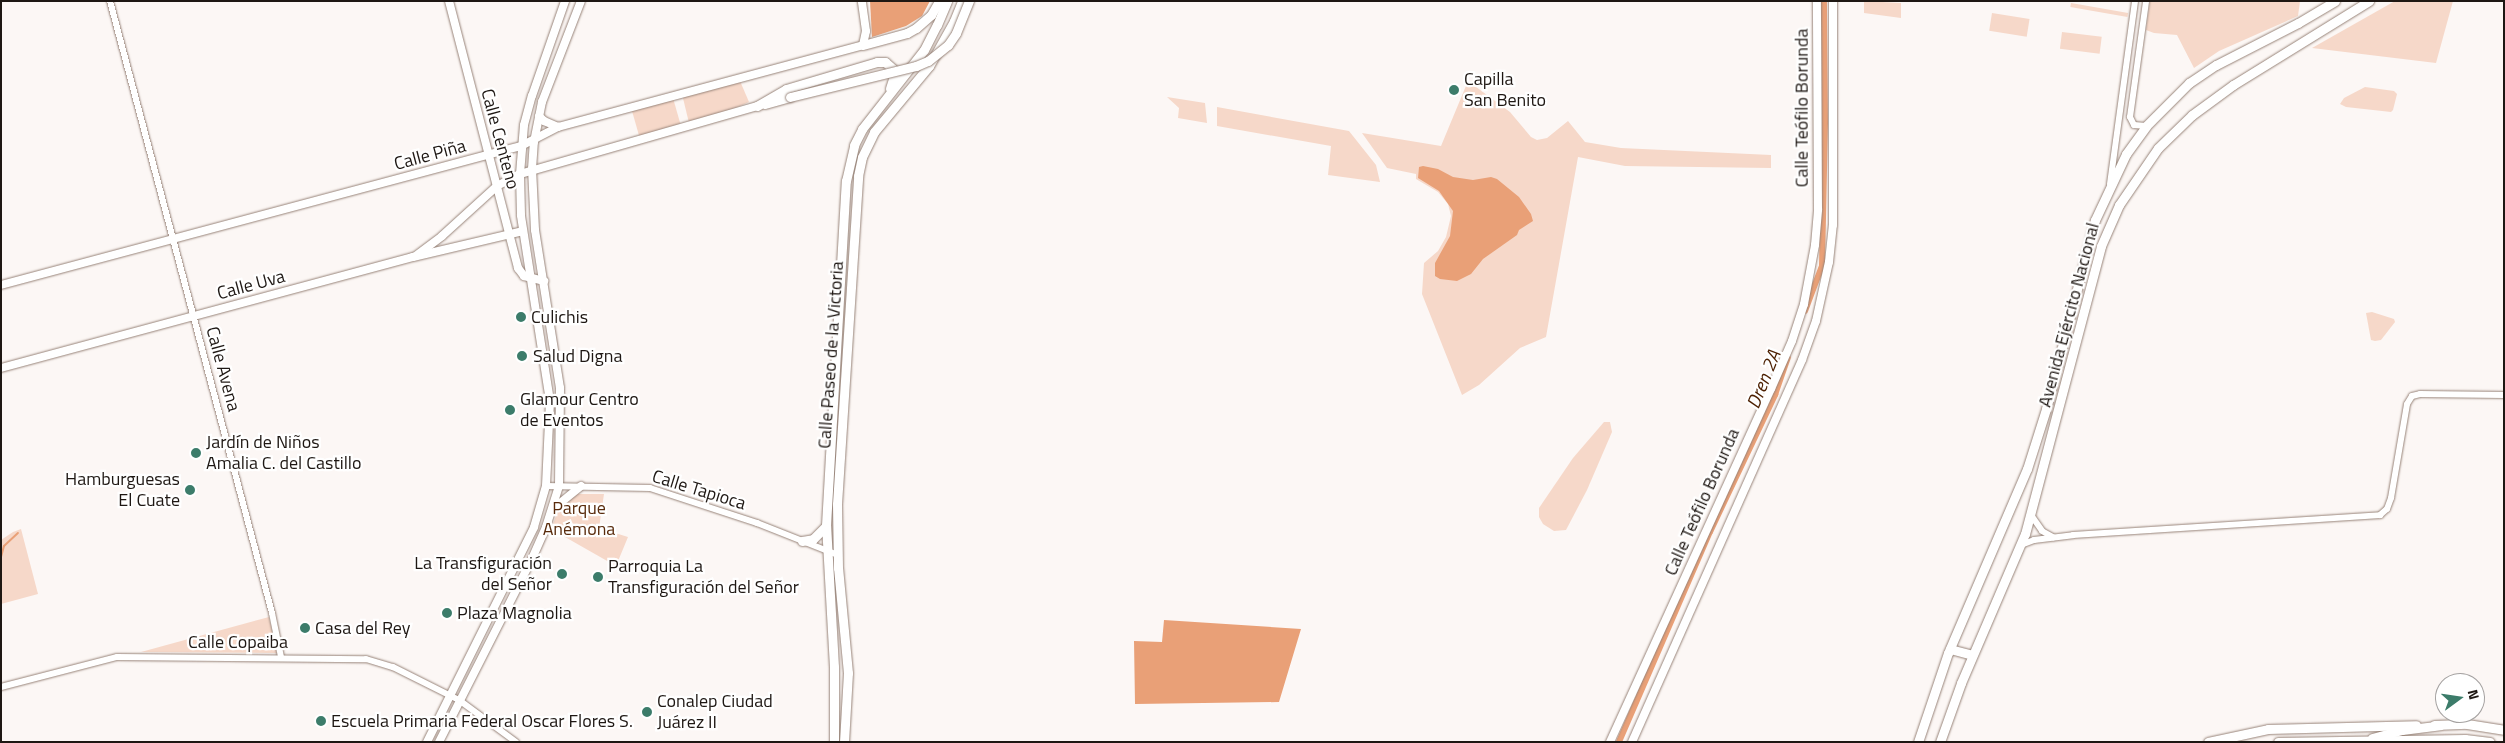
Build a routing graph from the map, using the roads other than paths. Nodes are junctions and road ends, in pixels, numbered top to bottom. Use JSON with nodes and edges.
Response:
{"nodes":[{"id":1,"x":110,"y":1,"type":"edge"},
{"id":2,"x":448,"y":1,"type":"edge"},
{"id":3,"x":565,"y":1,"type":"edge"},
{"id":4,"x":581,"y":1,"type":"edge"},
{"id":5,"x":862,"y":1,"type":"edge"},
{"id":6,"x":938,"y":1,"type":"edge"},
{"id":7,"x":947,"y":1,"type":"edge"},
{"id":8,"x":962,"y":1,"type":"edge"},
{"id":9,"x":969,"y":1,"type":"edge"},
{"id":10,"x":1817,"y":1,"type":"edge"},
{"id":11,"x":1833,"y":1,"type":"edge"},
{"id":12,"x":2135,"y":1,"type":"edge"},
{"id":13,"x":2146,"y":1,"type":"edge"},
{"id":14,"x":2335,"y":1,"type":"edge"},
{"id":15,"x":2369,"y":1,"type":"edge"},
{"id":16,"x":863,"y":45,"type":"junction"},
{"id":17,"x":1824,"y":45,"type":"junction"},
{"id":18,"x":888,"y":94,"type":"junction"},
{"id":19,"x":532,"y":96,"type":"junction"},
{"id":20,"x":757,"y":106,"type":"junction"},
{"id":21,"x":539,"y":116,"type":"junction"},
{"id":22,"x":2146,"y":126,"type":"junction"},
{"id":23,"x":536,"y":127,"type":"junction"},
{"id":24,"x":558,"y":127,"type":"junction"},
{"id":25,"x":534,"y":142,"type":"junction"},
{"id":26,"x":521,"y":146,"type":"junction"},
{"id":27,"x":489,"y":155,"type":"junction"},
{"id":28,"x":526,"y":171,"type":"junction"},
{"id":29,"x":2110,"y":184,"type":"junction"},
{"id":30,"x":497,"y":186,"type":"junction"},
{"id":31,"x":523,"y":231,"type":"junction"},
{"id":32,"x":509,"y":234,"type":"junction"},
{"id":33,"x":442,"y":236,"type":"junction"},
{"id":34,"x":173,"y":239,"type":"junction"},
{"id":35,"x":452,"y":250,"type":"junction"},
{"id":36,"x":413,"y":257,"type":"junction"},
{"id":37,"x":530,"y":279,"type":"junction"},
{"id":38,"x":544,"y":281,"type":"junction"},
{"id":39,"x":1,"y":285,"type":"edge"},
{"id":40,"x":839,"y":294,"type":"junction"},
{"id":41,"x":193,"y":316,"type":"junction"},
{"id":42,"x":848,"y":334,"type":"junction"},
{"id":43,"x":1,"y":368,"type":"edge"},
{"id":44,"x":1772,"y":390,"type":"junction"},
{"id":45,"x":2504,"y":395,"type":"edge"},
{"id":46,"x":1783,"y":397,"type":"junction"},
{"id":47,"x":833,"y":407,"type":"junction"},
{"id":48,"x":841,"y":452,"type":"junction"},
{"id":49,"x":546,"y":486,"type":"junction"},
{"id":50,"x":559,"y":486,"type":"junction"},
{"id":51,"x":581,"y":486,"type":"junction"},
{"id":52,"x":552,"y":510,"type":"junction"},
{"id":53,"x":2031,"y":515,"type":"junction"},
{"id":54,"x":826,"y":525,"type":"junction"},
{"id":55,"x":2053,"y":537,"type":"junction"},
{"id":56,"x":802,"y":541,"type":"junction"},
{"id":57,"x":2021,"y":545,"type":"junction"},
{"id":58,"x":826,"y":552,"type":"junction"},
{"id":59,"x":838,"y":554,"type":"junction"},
{"id":60,"x":1950,"y":649,"type":"junction"},
{"id":61,"x":1972,"y":655,"type":"junction"},
{"id":62,"x":281,"y":657,"type":"junction"},
{"id":63,"x":1,"y":687,"type":"edge"},
{"id":64,"x":450,"y":695,"type":"junction"},
{"id":65,"x":459,"y":700,"type":"junction"},
{"id":66,"x":2440,"y":724,"type":"junction"},
{"id":67,"x":2504,"y":730,"type":"edge"},
{"id":68,"x":2365,"y":741,"type":"edge"},
{"id":69,"x":427,"y":742,"type":"edge"},
{"id":70,"x":439,"y":742,"type":"edge"},
{"id":71,"x":516,"y":742,"type":"edge"},
{"id":72,"x":834,"y":742,"type":"edge"},
{"id":73,"x":844,"y":742,"type":"edge"},
{"id":74,"x":1610,"y":742,"type":"edge"},
{"id":75,"x":1632,"y":742,"type":"edge"},
{"id":76,"x":1918,"y":742,"type":"edge"},
{"id":77,"x":1940,"y":742,"type":"edge"},
{"id":78,"x":2208,"y":742,"type":"edge"},
{"id":79,"x":2278,"y":742,"type":"edge"},
{"id":80,"x":2490,"y":742,"type":"edge"}],
"edges":[{"from":1,"to":34,"type":"street","name":"Calle Avena"},
{"from":2,"to":27,"type":"main road","name":"Calle Centeno"},
{"from":3,"to":19,"type":"main road"},
{"from":4,"to":21,"type":"main road"},
{"from":5,"to":16,"type":"main road"},
{"from":6,"to":16,"type":"main road"},
{"from":7,"to":18,"type":"main road","name":"Calle Paseo de la Victoria"},
{"from":8,"to":42,"type":"main road","name":"Calle Paseo de la Victoria"},
{"from":9,"to":20,"type":"main road","bridge":true},
{"from":10,"to":17,"type":"main road","name":"Calle Teófilo Borunda"},
{"from":11,"to":17,"type":"main road","name":"Calle Teófilo Borunda"},
{"from":12,"to":29,"type":"street"},
{"from":13,"to":22,"type":"street"},
{"from":14,"to":22,"type":"main road","name":"Avenida Ejército Nacional"},
{"from":15,"to":53,"type":"main road","name":"Avenida Ejército Nacional"},
{"from":16,"to":24,"type":"main road","name":"Calle Piña"},
{"from":17,"to":44,"type":"main road","name":"Calle Teófilo Borunda"},
{"from":17,"to":46,"type":"main road","name":"Calle Teófilo Borunda"},
{"from":18,"to":20,"type":"main road"},
{"from":18,"to":40,"type":"main road","name":"Calle Paseo de la Victoria"},
{"from":19,"to":23,"type":"main road"},
{"from":19,"to":26,"type":"main road"},
{"from":20,"to":28,"type":"main road"},
{"from":21,"to":23,"type":"main road"},
{"from":21,"to":24,"type":"main road"},
{"from":22,"to":29,"type":"main road","name":"Avenida Ejército Nacional"},
{"from":23,"to":25,"type":"main road"},
{"from":24,"to":25,"type":"main road","name":"Calle Piña"},
{"from":25,"to":26,"type":"main road","name":"Calle Piña"},
{"from":25,"to":28,"type":"main road"},
{"from":26,"to":27,"type":"main road","name":"Calle Piña"},
{"from":26,"to":28,"type":"main road"},
{"from":27,"to":30,"type":"main road","name":"Calle Centeno"},
{"from":27,"to":34,"type":"main road","name":"Calle Piña"},
{"from":28,"to":30,"type":"main road"},
{"from":28,"to":31,"type":"main road"},
{"from":28,"to":38,"type":"main road"},
{"from":29,"to":60,"type":"main road","name":"Avenida Ejército Nacional"},
{"from":30,"to":32,"type":"main road","name":"Calle Centeno"},
{"from":30,"to":33,"type":"main road"},
{"from":31,"to":32,"type":"main road","name":"Calle Uva"},
{"from":31,"to":37,"type":"main road"},
{"from":32,"to":35,"type":"main road","name":"Calle Uva"},
{"from":32,"to":37,"type":"main road","name":"Calle Centeno"},
{"from":33,"to":35,"type":"main road"},
{"from":33,"to":36,"type":"main road"},
{"from":34,"to":39,"type":"main road","name":"Calle Piña"},
{"from":34,"to":41,"type":"street","name":"Calle Avena"},
{"from":35,"to":36,"type":"main road","name":"Calle Uva"},
{"from":36,"to":41,"type":"main road","name":"Calle Uva"},
{"from":37,"to":38,"type":"main road"},
{"from":37,"to":49,"type":"main road"},
{"from":38,"to":50,"type":"main road"},
{"from":40,"to":42,"type":"main road"},
{"from":40,"to":47,"type":"main road","name":"Calle Paseo de la Victoria"},
{"from":41,"to":43,"type":"main road","name":"Calle Uva"},
{"from":41,"to":62,"type":"street","name":"Calle Avena"},
{"from":42,"to":48,"type":"main road","name":"Calle Paseo de la Victoria"},
{"from":44,"to":46,"type":"main road"},
{"from":44,"to":74,"type":"main road","name":"Calle Teófilo Borunda"},
{"from":45,"to":55,"type":"street"},
{"from":46,"to":75,"type":"main road","name":"Calle Teófilo Borunda"},
{"from":47,"to":48,"type":"main road"},
{"from":47,"to":54,"type":"main road","name":"Calle Paseo de la Victoria"},
{"from":48,"to":59,"type":"main road","name":"Calle Paseo de la Victoria"},
{"from":49,"to":50,"type":"street","name":"Calle Tapioca"},
{"from":49,"to":64,"type":"main road"},
{"from":50,"to":51,"type":"street","name":"Calle Tapioca"},
{"from":50,"to":52,"type":"main road"},
{"from":51,"to":52,"type":"main road"},
{"from":51,"to":56,"type":"street","name":"Calle Tapioca"},
{"from":52,"to":65,"type":"main road"},
{"from":53,"to":55,"type":"street"},
{"from":53,"to":57,"type":"main road","name":"Avenida Ejército Nacional"},
{"from":54,"to":56,"type":"main road"},
{"from":54,"to":58,"type":"main road","name":"Calle Paseo de la Victoria"},
{"from":55,"to":57,"type":"street"},
{"from":56,"to":58,"type":"street","name":"Calle Tapioca"},
{"from":57,"to":61,"type":"main road","name":"Avenida Ejército Nacional"},
{"from":58,"to":59,"type":"street","name":"Calle Tapioca"},
{"from":58,"to":72,"type":"main road","name":"Calle Paseo de la Victoria"},
{"from":59,"to":73,"type":"main road","name":"Calle Paseo de la Victoria"},
{"from":60,"to":61,"type":"main road"},
{"from":60,"to":76,"type":"main road","name":"Avenida Ejército Nacional"},
{"from":61,"to":77,"type":"main road","name":"Avenida Ejército Nacional"},
{"from":62,"to":63,"type":"street","name":"Calle Copaiba"},
{"from":62,"to":64,"type":"street","name":"Calle Copaiba"},
{"from":64,"to":65,"type":"street","name":"Calle Copaiba"},
{"from":64,"to":69,"type":"main road"},
{"from":65,"to":70,"type":"main road"},
{"from":65,"to":71,"type":"street","name":"Calle Copaiba"},
{"from":66,"to":67,"type":"main road"},
{"from":66,"to":68,"type":"main road"},
{"from":66,"to":78,"type":"main road"},
{"from":68,"to":79,"type":"main road"},
{"from":68,"to":80,"type":"main road"}]}
